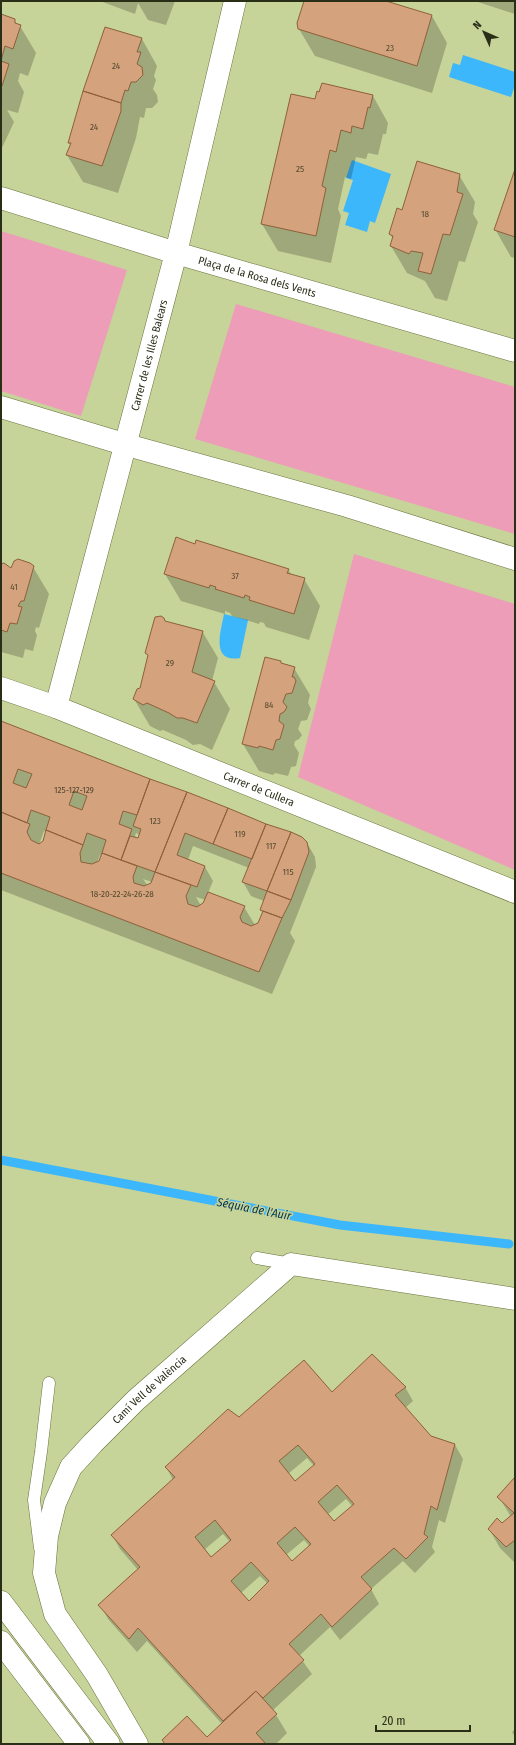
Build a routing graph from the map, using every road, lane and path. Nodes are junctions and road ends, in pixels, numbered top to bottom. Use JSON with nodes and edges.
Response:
{"nodes":[{"id":1,"x":234,"y":1,"type":"edge"},
{"id":2,"x":1,"y":198,"type":"edge"},
{"id":3,"x":176,"y":253,"type":"junction"},
{"id":4,"x":515,"y":351,"type":"edge"},
{"id":5,"x":1,"y":407,"type":"edge"},
{"id":6,"x":126,"y":445,"type":"junction"},
{"id":7,"x":515,"y":559,"type":"edge"},
{"id":8,"x":1,"y":688,"type":"edge"},
{"id":9,"x":56,"y":708,"type":"junction"},
{"id":10,"x":515,"y":892,"type":"edge"},
{"id":11,"x":258,"y":1258,"type":"dead end"},
{"id":12,"x":291,"y":1264,"type":"junction"},
{"id":13,"x":515,"y":1299,"type":"edge"},
{"id":14,"x":49,"y":1382,"type":"dead end"},
{"id":15,"x":44,"y":1573,"type":"junction"},
{"id":16,"x":1,"y":1602,"type":"edge"},
{"id":17,"x":1,"y":1642,"type":"edge"},
{"id":18,"x":79,"y":1744,"type":"edge"},
{"id":19,"x":109,"y":1744,"type":"edge"},
{"id":20,"x":137,"y":1744,"type":"edge"}],
"edges":[{"from":1,"to":3,"type":"street","name":"Carrer de les Illes Balears"},
{"from":2,"to":3,"type":"street","name":"Plaça de la Rosa dels Vents"},
{"from":3,"to":4,"type":"street","name":"Plaça de la Rosa dels Vents"},
{"from":3,"to":6,"type":"street","name":"Carrer de les Illes Balears"},
{"from":5,"to":6,"type":"street"},
{"from":6,"to":7,"type":"street"},
{"from":6,"to":9,"type":"street","name":"Carrer de les Illes Balears"},
{"from":8,"to":9,"type":"street","name":"Carrer de Cullera"},
{"from":9,"to":10,"type":"street","name":"Carrer de Cullera"},
{"from":11,"to":12,"type":"lane"},
{"from":12,"to":13,"type":"street"},
{"from":12,"to":15,"type":"street","name":"Camí Vell de València"},
{"from":14,"to":15,"type":"lane"},
{"from":15,"to":20,"type":"street","name":"Camí Vell de València"},
{"from":16,"to":19,"type":"street"},
{"from":17,"to":18,"type":"street"}]}
